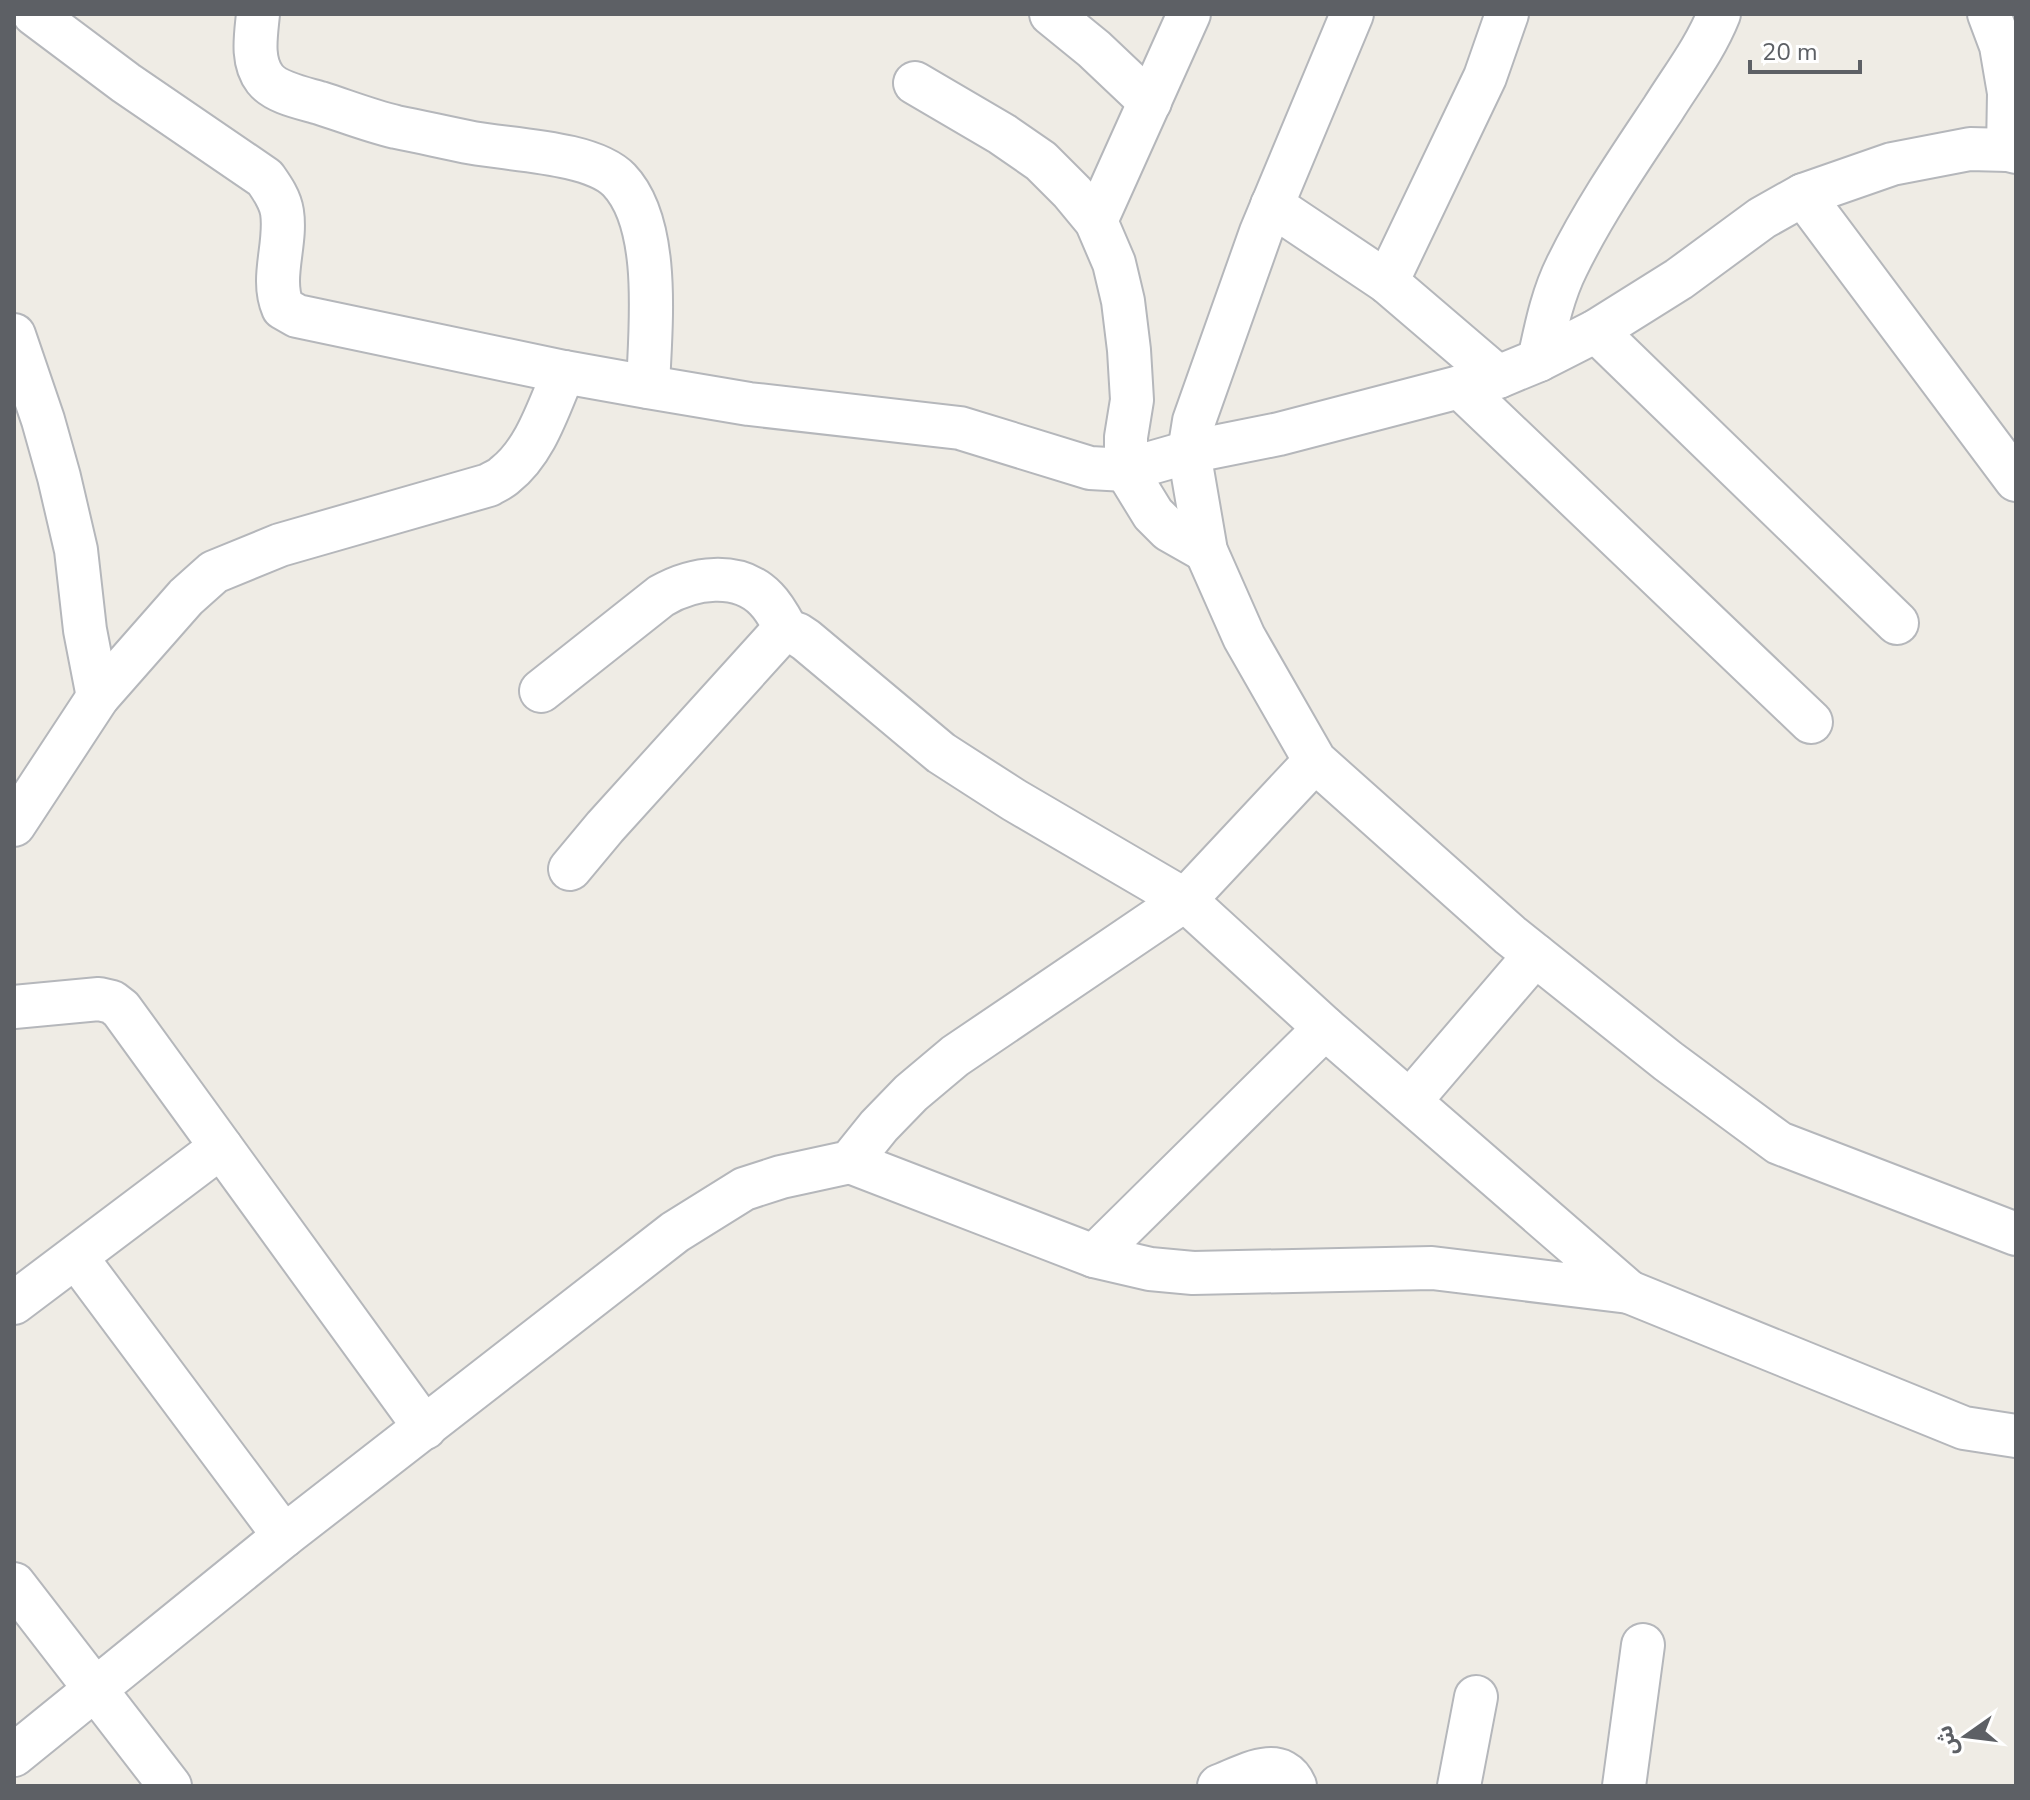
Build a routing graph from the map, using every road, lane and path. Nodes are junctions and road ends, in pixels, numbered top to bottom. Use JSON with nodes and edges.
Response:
{"nodes":[{"id":1,"x":34,"y":14,"type":"edge"},
{"id":2,"x":258,"y":14,"type":"edge"},
{"id":3,"x":1051,"y":14,"type":"edge"},
{"id":4,"x":1189,"y":14,"type":"edge"},
{"id":5,"x":1352,"y":14,"type":"edge"},
{"id":6,"x":1507,"y":14,"type":"edge"},
{"id":7,"x":1719,"y":14,"type":"edge"},
{"id":8,"x":1989,"y":14,"type":"edge"},
{"id":9,"x":915,"y":83,"type":"dead end"},
{"id":10,"x":1150,"y":102,"type":"junction"},
{"id":11,"x":2012,"y":151,"type":"edge"},
{"id":12,"x":1803,"y":195,"type":"junction"},
{"id":13,"x":1272,"y":205,"type":"junction"},
{"id":14,"x":1096,"y":221,"type":"junction"},
{"id":15,"x":1387,"y":282,"type":"junction"},
{"id":16,"x":1596,"y":331,"type":"junction"},
{"id":17,"x":14,"y":335,"type":"edge"},
{"id":18,"x":1539,"y":360,"type":"junction"},
{"id":19,"x":564,"y":372,"type":"junction"},
{"id":20,"x":1479,"y":382,"type":"junction"},
{"id":21,"x":648,"y":387,"type":"junction"},
{"id":22,"x":1189,"y":452,"type":"junction"},
{"id":23,"x":1126,"y":470,"type":"junction"},
{"id":24,"x":2016,"y":480,"type":"edge"},
{"id":25,"x":1206,"y":551,"type":"junction"},
{"id":26,"x":1897,"y":623,"type":"dead end"},
{"id":27,"x":787,"y":631,"type":"junction"},
{"id":28,"x":541,"y":691,"type":"dead end"},
{"id":29,"x":98,"y":697,"type":"junction"},
{"id":30,"x":1811,"y":722,"type":"dead end"},
{"id":31,"x":1315,"y":761,"type":"junction"},
{"id":32,"x":14,"y":825,"type":"edge"},
{"id":33,"x":570,"y":869,"type":"dead end"},
{"id":34,"x":1185,"y":900,"type":"junction"},
{"id":35,"x":1535,"y":955,"type":"junction"},
{"id":36,"x":14,"y":1007,"type":"edge"},
{"id":37,"x":1325,"y":1028,"type":"junction"},
{"id":38,"x":1410,"y":1101,"type":"junction"},
{"id":39,"x":221,"y":1147,"type":"junction"},
{"id":40,"x":850,"y":1162,"type":"junction"},
{"id":41,"x":2016,"y":1234,"type":"edge"},
{"id":42,"x":1094,"y":1256,"type":"junction"},
{"id":43,"x":76,"y":1257,"type":"junction"},
{"id":44,"x":1629,"y":1292,"type":"junction"},
{"id":45,"x":14,"y":1303,"type":"edge"},
{"id":46,"x":425,"y":1428,"type":"junction"},
{"id":47,"x":2016,"y":1436,"type":"edge"},
{"id":48,"x":284,"y":1536,"type":"junction"},
{"id":49,"x":14,"y":1584,"type":"edge"},
{"id":50,"x":1643,"y":1645,"type":"dead end"},
{"id":51,"x":96,"y":1690,"type":"junction"},
{"id":52,"x":1476,"y":1697,"type":"dead end"},
{"id":53,"x":14,"y":1755,"type":"edge"},
{"id":54,"x":170,"y":1786,"type":"edge"},
{"id":55,"x":1219,"y":1786,"type":"edge"},
{"id":56,"x":1295,"y":1786,"type":"edge"},
{"id":57,"x":1459,"y":1786,"type":"edge"},
{"id":58,"x":1624,"y":1786,"type":"edge"}],
"edges":[{"from":1,"to":19,"type":"street"},
{"from":2,"to":21,"type":"street"},
{"from":3,"to":10,"type":"street"},
{"from":4,"to":10,"type":"street"},
{"from":5,"to":13,"type":"street"},
{"from":6,"to":15,"type":"street"},
{"from":7,"to":18,"type":"street"},
{"from":8,"to":11,"type":"street"},
{"from":9,"to":14,"type":"street"},
{"from":10,"to":14,"type":"street"},
{"from":11,"to":12,"type":"street"},
{"from":12,"to":16,"type":"street"},
{"from":12,"to":24,"type":"street"},
{"from":13,"to":15,"type":"street"},
{"from":13,"to":22,"type":"street"},
{"from":14,"to":23,"type":"street"},
{"from":15,"to":20,"type":"street"},
{"from":16,"to":18,"type":"street"},
{"from":16,"to":26,"type":"street"},
{"from":17,"to":29,"type":"street"},
{"from":18,"to":20,"type":"street"},
{"from":19,"to":21,"type":"street"},
{"from":19,"to":29,"type":"street"},
{"from":20,"to":22,"type":"street"},
{"from":20,"to":30,"type":"street"},
{"from":21,"to":23,"type":"street"},
{"from":22,"to":23,"type":"street"},
{"from":22,"to":25,"type":"street"},
{"from":23,"to":25,"type":"street"},
{"from":25,"to":31,"type":"street"},
{"from":27,"to":28,"type":"street"},
{"from":27,"to":33,"type":"street"},
{"from":27,"to":34,"type":"street"},
{"from":29,"to":32,"type":"street"},
{"from":31,"to":34,"type":"street"},
{"from":31,"to":35,"type":"street"},
{"from":34,"to":37,"type":"street"},
{"from":34,"to":40,"type":"street"},
{"from":35,"to":38,"type":"street"},
{"from":35,"to":41,"type":"street"},
{"from":36,"to":39,"type":"street"},
{"from":37,"to":38,"type":"street"},
{"from":37,"to":42,"type":"street"},
{"from":38,"to":44,"type":"street"},
{"from":39,"to":43,"type":"street"},
{"from":39,"to":46,"type":"street"},
{"from":40,"to":42,"type":"street"},
{"from":40,"to":46,"type":"street"},
{"from":42,"to":44,"type":"street"},
{"from":43,"to":45,"type":"street"},
{"from":43,"to":48,"type":"street"},
{"from":44,"to":47,"type":"street"},
{"from":46,"to":48,"type":"street"},
{"from":48,"to":51,"type":"street"},
{"from":49,"to":51,"type":"street"},
{"from":50,"to":58,"type":"street"},
{"from":51,"to":53,"type":"street"},
{"from":51,"to":54,"type":"street"},
{"from":52,"to":57,"type":"street"},
{"from":55,"to":56,"type":"street"}]}
